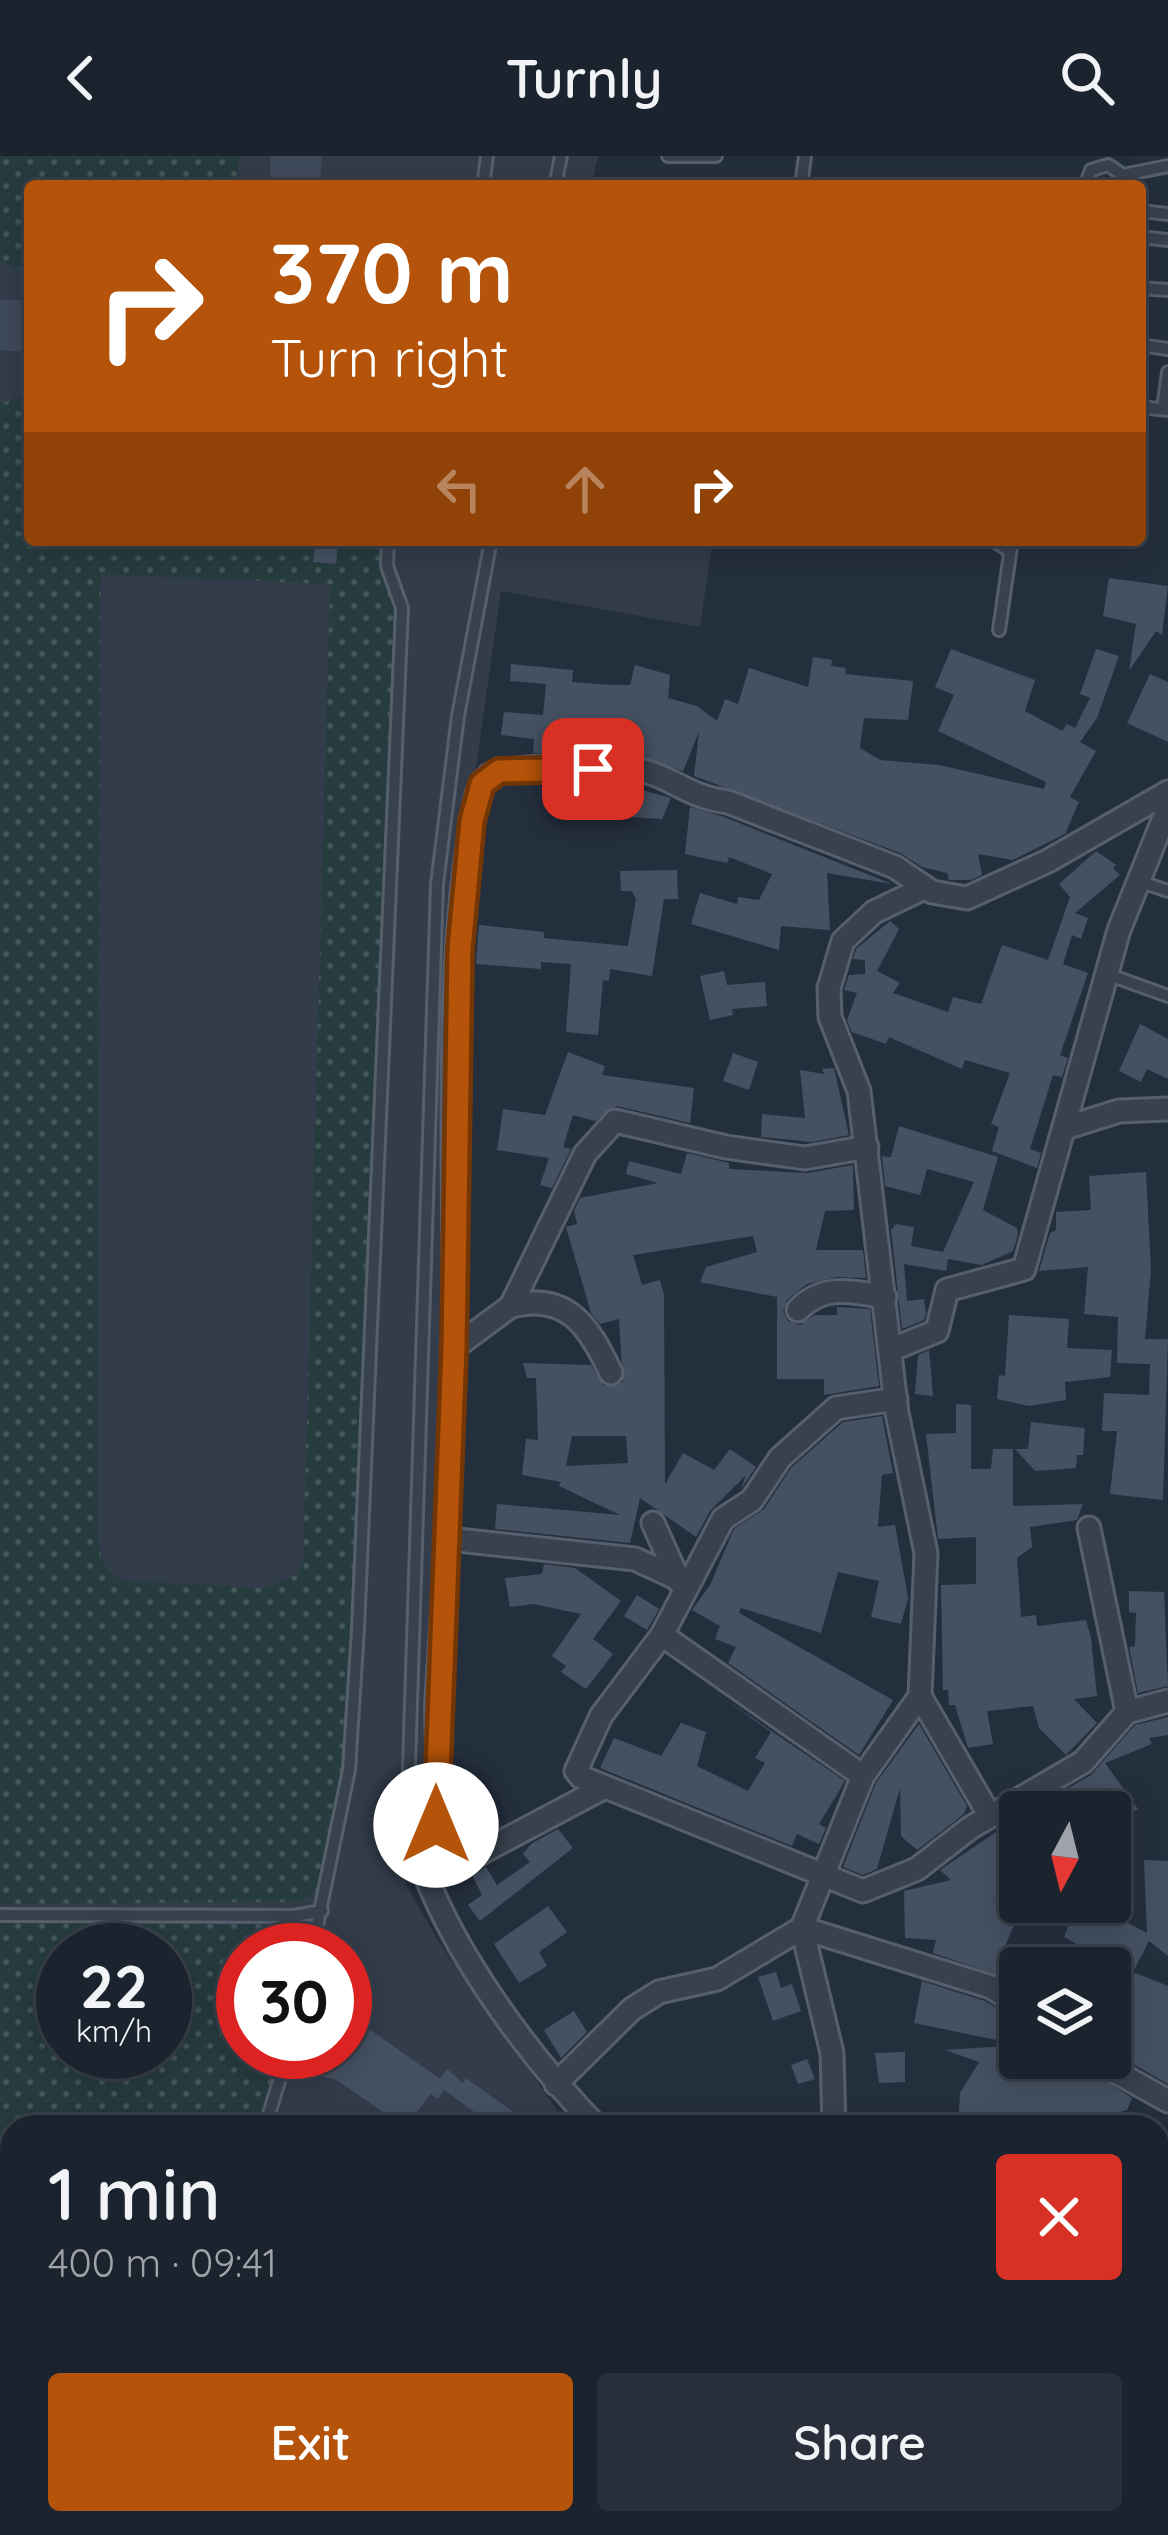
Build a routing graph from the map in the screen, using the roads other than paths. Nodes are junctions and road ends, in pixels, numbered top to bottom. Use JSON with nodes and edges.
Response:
{"nodes":[{"id":1,"x":668,"y":156,"type":"edge"},
{"id":2,"x":716,"y":156,"type":"edge"},
{"id":3,"x":1168,"y":166,"type":"edge"},
{"id":4,"x":1086,"y":180,"type":"edge"},
{"id":5,"x":1122,"y":180,"type":"edge"},
{"id":6,"x":1126,"y":180,"type":"edge"},
{"id":7,"x":1168,"y":372,"type":"edge"},
{"id":8,"x":1166,"y":410,"type":"edge"},
{"id":9,"x":388,"y":546,"type":"edge"},
{"id":10,"x":490,"y":546,"type":"edge"},
{"id":11,"x":1011,"y":546,"type":"edge"},
{"id":12,"x":999,"y":630,"type":"dead end"},
{"id":13,"x":1168,"y":793,"type":"edge"},
{"id":14,"x":1168,"y":808,"type":"edge"},
{"id":15,"x":1138,"y":881,"type":"junction"},
{"id":16,"x":924,"y":888,"type":"junction"},
{"id":17,"x":1168,"y":891,"type":"edge"},
{"id":18,"x":1107,"y":974,"type":"junction"},
{"id":19,"x":1168,"y":996,"type":"edge"},
{"id":20,"x":1168,"y":1109,"type":"edge"},
{"id":21,"x":1068,"y":1127,"type":"junction"},
{"id":22,"x":867,"y":1147,"type":"junction"},
{"id":23,"x":885,"y":1297,"type":"junction"},
{"id":24,"x":512,"y":1306,"type":"junction"},
{"id":25,"x":798,"y":1310,"type":"dead end"},
{"id":26,"x":454,"y":1348,"type":"junction"},
{"id":27,"x":893,"y":1349,"type":"junction"},
{"id":28,"x":611,"y":1373,"type":"dead end"},
{"id":29,"x":896,"y":1399,"type":"junction"},
{"id":30,"x":653,"y":1523,"type":"dead end"},
{"id":31,"x":1090,"y":1528,"type":"dead end"},
{"id":32,"x":448,"y":1539,"type":"junction"},
{"id":33,"x":680,"y":1584,"type":"junction"},
{"id":34,"x":662,"y":1635,"type":"junction"},
{"id":35,"x":920,"y":1696,"type":"junction"},
{"id":36,"x":1168,"y":1701,"type":"edge"},
{"id":37,"x":1127,"y":1712,"type":"junction"},
{"id":38,"x":863,"y":1776,"type":"junction"},
{"id":39,"x":601,"y":1789,"type":"junction"},
{"id":40,"x":990,"y":1816,"type":"junction"},
{"id":41,"x":426,"y":1874,"type":"junction"},
{"id":42,"x":822,"y":1875,"type":"junction"},
{"id":43,"x":322,"y":1911,"type":"junction"},
{"id":44,"x":0,"y":1915,"type":"edge"},
{"id":45,"x":319,"y":1923,"type":"edge"},
{"id":46,"x":802,"y":1928,"type":"junction"},
{"id":47,"x":999,"y":1993,"type":"edge"},
{"id":48,"x":281,"y":2079,"type":"edge"},
{"id":49,"x":1128,"y":2079,"type":"edge"},
{"id":50,"x":556,"y":2084,"type":"junction"},
{"id":51,"x":1168,"y":2102,"type":"edge"},
{"id":52,"x":270,"y":2115,"type":"edge"},
{"id":53,"x":586,"y":2115,"type":"edge"},
{"id":54,"x":833,"y":2115,"type":"edge"}],
"edges":[{"from":1,"to":2,"type":"lane"},
{"from":3,"to":6,"type":"lane"},
{"from":4,"to":5,"type":"lane"},
{"from":7,"to":8,"type":"lane"},
{"from":9,"to":43,"type":"lane"},
{"from":10,"to":41,"type":"lane"},
{"from":11,"to":12,"type":"lane"},
{"from":13,"to":16,"type":"street"},
{"from":14,"to":15,"type":"street"},
{"from":15,"to":17,"type":"lane"},
{"from":15,"to":18,"type":"street"},
{"from":16,"to":22,"type":"street"},
{"from":16,"to":26,"type":"street"},
{"from":18,"to":19,"type":"lane"},
{"from":18,"to":21,"type":"street"},
{"from":20,"to":21,"type":"street"},
{"from":21,"to":27,"type":"street"},
{"from":22,"to":23,"type":"street"},
{"from":22,"to":24,"type":"street"},
{"from":23,"to":25,"type":"street"},
{"from":23,"to":27,"type":"street"},
{"from":24,"to":26,"type":"street"},
{"from":24,"to":28,"type":"street"},
{"from":26,"to":32,"type":"street"},
{"from":27,"to":29,"type":"street"},
{"from":29,"to":33,"type":"street"},
{"from":29,"to":35,"type":"street"},
{"from":30,"to":33,"type":"street"},
{"from":31,"to":37,"type":"street"},
{"from":32,"to":33,"type":"street"},
{"from":32,"to":41,"type":"street"},
{"from":33,"to":34,"type":"street"},
{"from":34,"to":38,"type":"street"},
{"from":34,"to":39,"type":"street"},
{"from":35,"to":38,"type":"street"},
{"from":35,"to":40,"type":"street"},
{"from":36,"to":37,"type":"street"},
{"from":37,"to":40,"type":"street"},
{"from":38,"to":42,"type":"street"},
{"from":39,"to":41,"type":"street"},
{"from":39,"to":42,"type":"street"},
{"from":40,"to":42,"type":"street"},
{"from":41,"to":50,"type":"street"},
{"from":42,"to":46,"type":"street"},
{"from":43,"to":44,"type":"lane"},
{"from":43,"to":45,"type":"lane"},
{"from":46,"to":47,"type":"street"},
{"from":46,"to":50,"type":"street"},
{"from":46,"to":54,"type":"street"},
{"from":48,"to":52,"type":"lane"},
{"from":49,"to":51,"type":"street"},
{"from":50,"to":53,"type":"street"}]}
